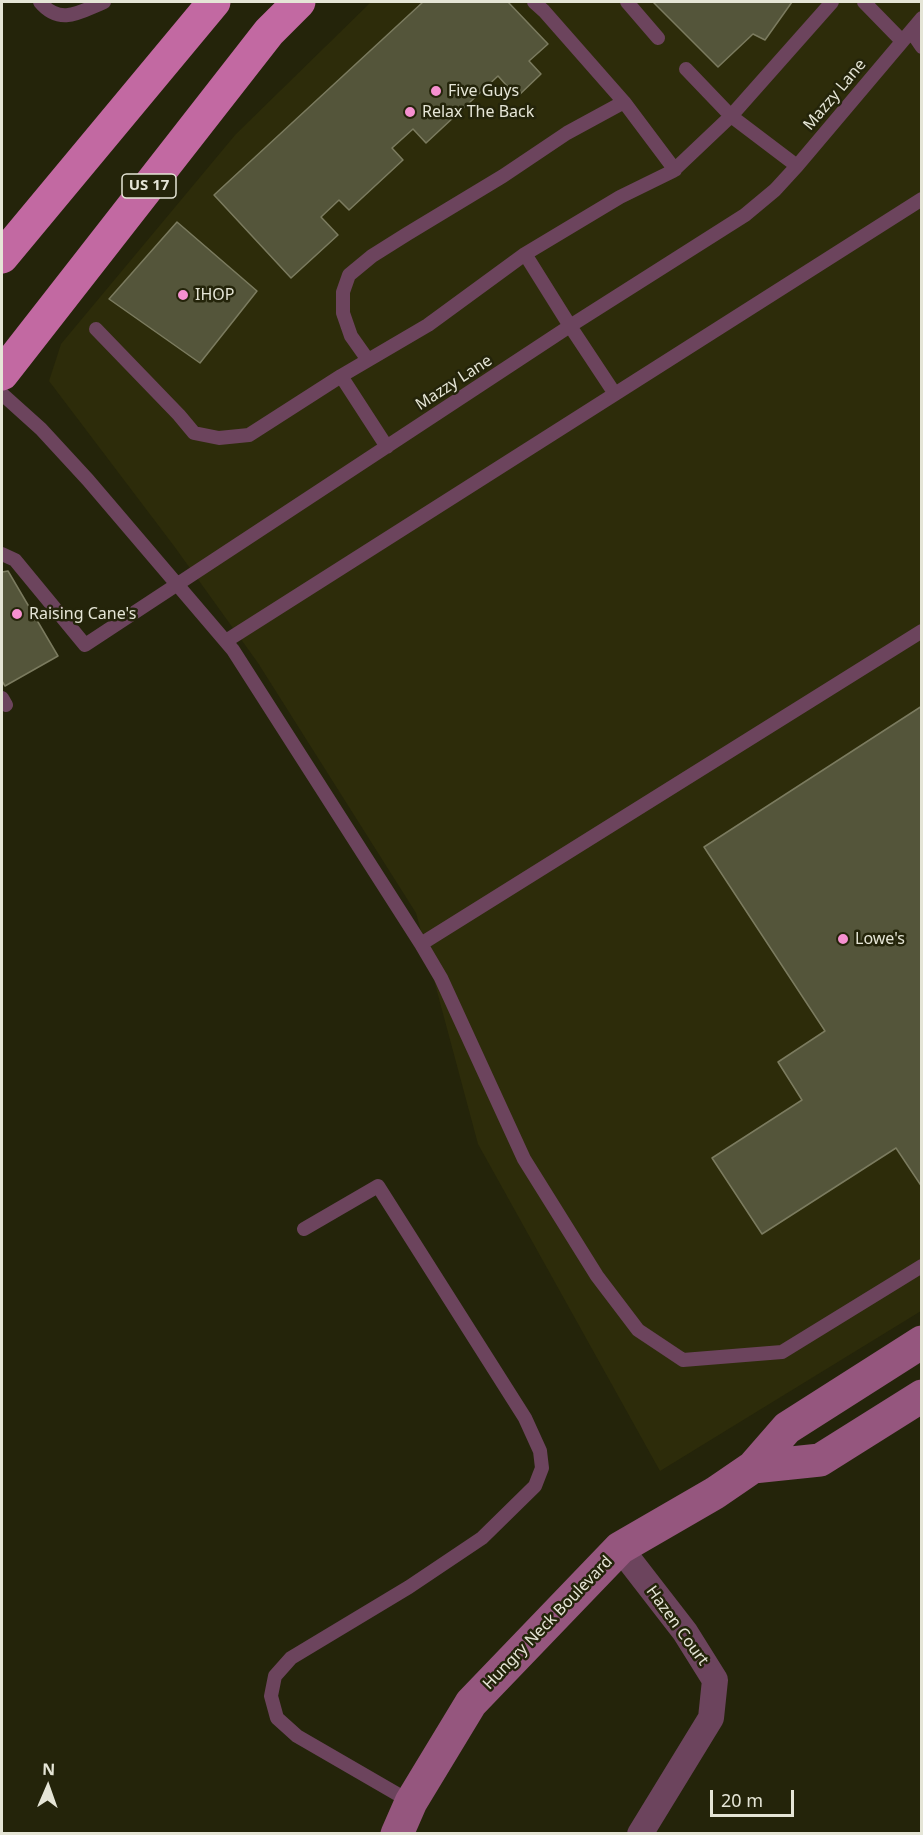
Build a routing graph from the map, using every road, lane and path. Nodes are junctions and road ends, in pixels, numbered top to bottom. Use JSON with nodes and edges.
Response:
{"nodes":[{"id":1,"x":40,"y":2,"type":"edge"},
{"id":2,"x":104,"y":2,"type":"edge"},
{"id":3,"x":214,"y":2,"type":"edge"},
{"id":4,"x":299,"y":2,"type":"edge"},
{"id":5,"x":534,"y":2,"type":"edge"},
{"id":6,"x":627,"y":2,"type":"edge"},
{"id":7,"x":832,"y":2,"type":"edge"},
{"id":8,"x":864,"y":2,"type":"edge"},
{"id":9,"x":921,"y":18,"type":"edge"},
{"id":10,"x":907,"y":36,"type":"junction"},
{"id":11,"x":658,"y":38,"type":"dead end"},
{"id":12,"x":921,"y":47,"type":"edge"},
{"id":13,"x":686,"y":69,"type":"dead end"},
{"id":14,"x":624,"y":102,"type":"junction"},
{"id":15,"x":731,"y":116,"type":"junction"},
{"id":16,"x":797,"y":166,"type":"junction"},
{"id":17,"x":675,"y":170,"type":"junction"},
{"id":18,"x":921,"y":199,"type":"edge"},
{"id":19,"x":525,"y":254,"type":"junction"},
{"id":20,"x":2,"y":256,"type":"edge"},
{"id":21,"x":570,"y":326,"type":"junction"},
{"id":22,"x":96,"y":329,"type":"dead end"},
{"id":23,"x":368,"y":360,"type":"junction"},
{"id":24,"x":2,"y":374,"type":"edge"},
{"id":25,"x":341,"y":376,"type":"junction"},
{"id":26,"x":2,"y":394,"type":"edge"},
{"id":27,"x":615,"y":394,"type":"junction"},
{"id":28,"x":387,"y":447,"type":"junction"},
{"id":29,"x":2,"y":554,"type":"edge"},
{"id":30,"x":178,"y":584,"type":"junction"},
{"id":31,"x":921,"y":632,"type":"edge"},
{"id":32,"x":226,"y":641,"type":"junction"},
{"id":33,"x":421,"y":944,"type":"junction"},
{"id":34,"x":304,"y":1229,"type":"dead end"},
{"id":35,"x":921,"y":1266,"type":"edge"},
{"id":36,"x":921,"y":1342,"type":"edge"},
{"id":37,"x":921,"y":1396,"type":"edge"},
{"id":38,"x":753,"y":1467,"type":"junction"},
{"id":39,"x":620,"y":1548,"type":"junction"},
{"id":40,"x":411,"y":1802,"type":"junction"},
{"id":41,"x":398,"y":1833,"type":"edge"},
{"id":42,"x":640,"y":1833,"type":"edge"}],
"edges":[{"from":1,"to":2,"type":"lane"},
{"from":3,"to":20,"type":"highway"},
{"from":4,"to":24,"type":"highway","number":"US 17"},
{"from":5,"to":14,"type":"lane"},
{"from":6,"to":11,"type":"lane"},
{"from":7,"to":15,"type":"lane"},
{"from":8,"to":10,"type":"lane"},
{"from":9,"to":10,"type":"lane","name":"Mazzy Lane"},
{"from":10,"to":12,"type":"lane"},
{"from":10,"to":16,"type":"lane","name":"Mazzy Lane"},
{"from":13,"to":15,"type":"lane"},
{"from":14,"to":17,"type":"lane"},
{"from":14,"to":23,"type":"lane"},
{"from":15,"to":16,"type":"lane"},
{"from":15,"to":17,"type":"lane"},
{"from":16,"to":21,"type":"lane","name":"Mazzy Lane"},
{"from":17,"to":19,"type":"lane"},
{"from":18,"to":27,"type":"lane"},
{"from":19,"to":21,"type":"lane"},
{"from":19,"to":23,"type":"lane"},
{"from":21,"to":27,"type":"lane"},
{"from":21,"to":28,"type":"lane","name":"Mazzy Lane"},
{"from":22,"to":25,"type":"lane"},
{"from":23,"to":25,"type":"lane"},
{"from":25,"to":28,"type":"lane"},
{"from":26,"to":30,"type":"lane"},
{"from":27,"to":32,"type":"lane"},
{"from":28,"to":30,"type":"lane","name":"Mazzy Lane"},
{"from":29,"to":30,"type":"lane","name":"Mazzy Lane"},
{"from":30,"to":32,"type":"lane"},
{"from":31,"to":33,"type":"lane"},
{"from":32,"to":33,"type":"lane"},
{"from":33,"to":35,"type":"lane"},
{"from":34,"to":40,"type":"lane"},
{"from":36,"to":38,"type":"main road","name":"Hungry Neck Boulevard"},
{"from":37,"to":38,"type":"main road","name":"Hungry Neck Boulevard"},
{"from":38,"to":39,"type":"main road","name":"Hungry Neck Boulevard"},
{"from":39,"to":40,"type":"main road","name":"Hungry Neck Boulevard"},
{"from":39,"to":42,"type":"street","name":"Hazen Court"},
{"from":40,"to":41,"type":"main road","name":"Hungry Neck Boulevard"}]}
